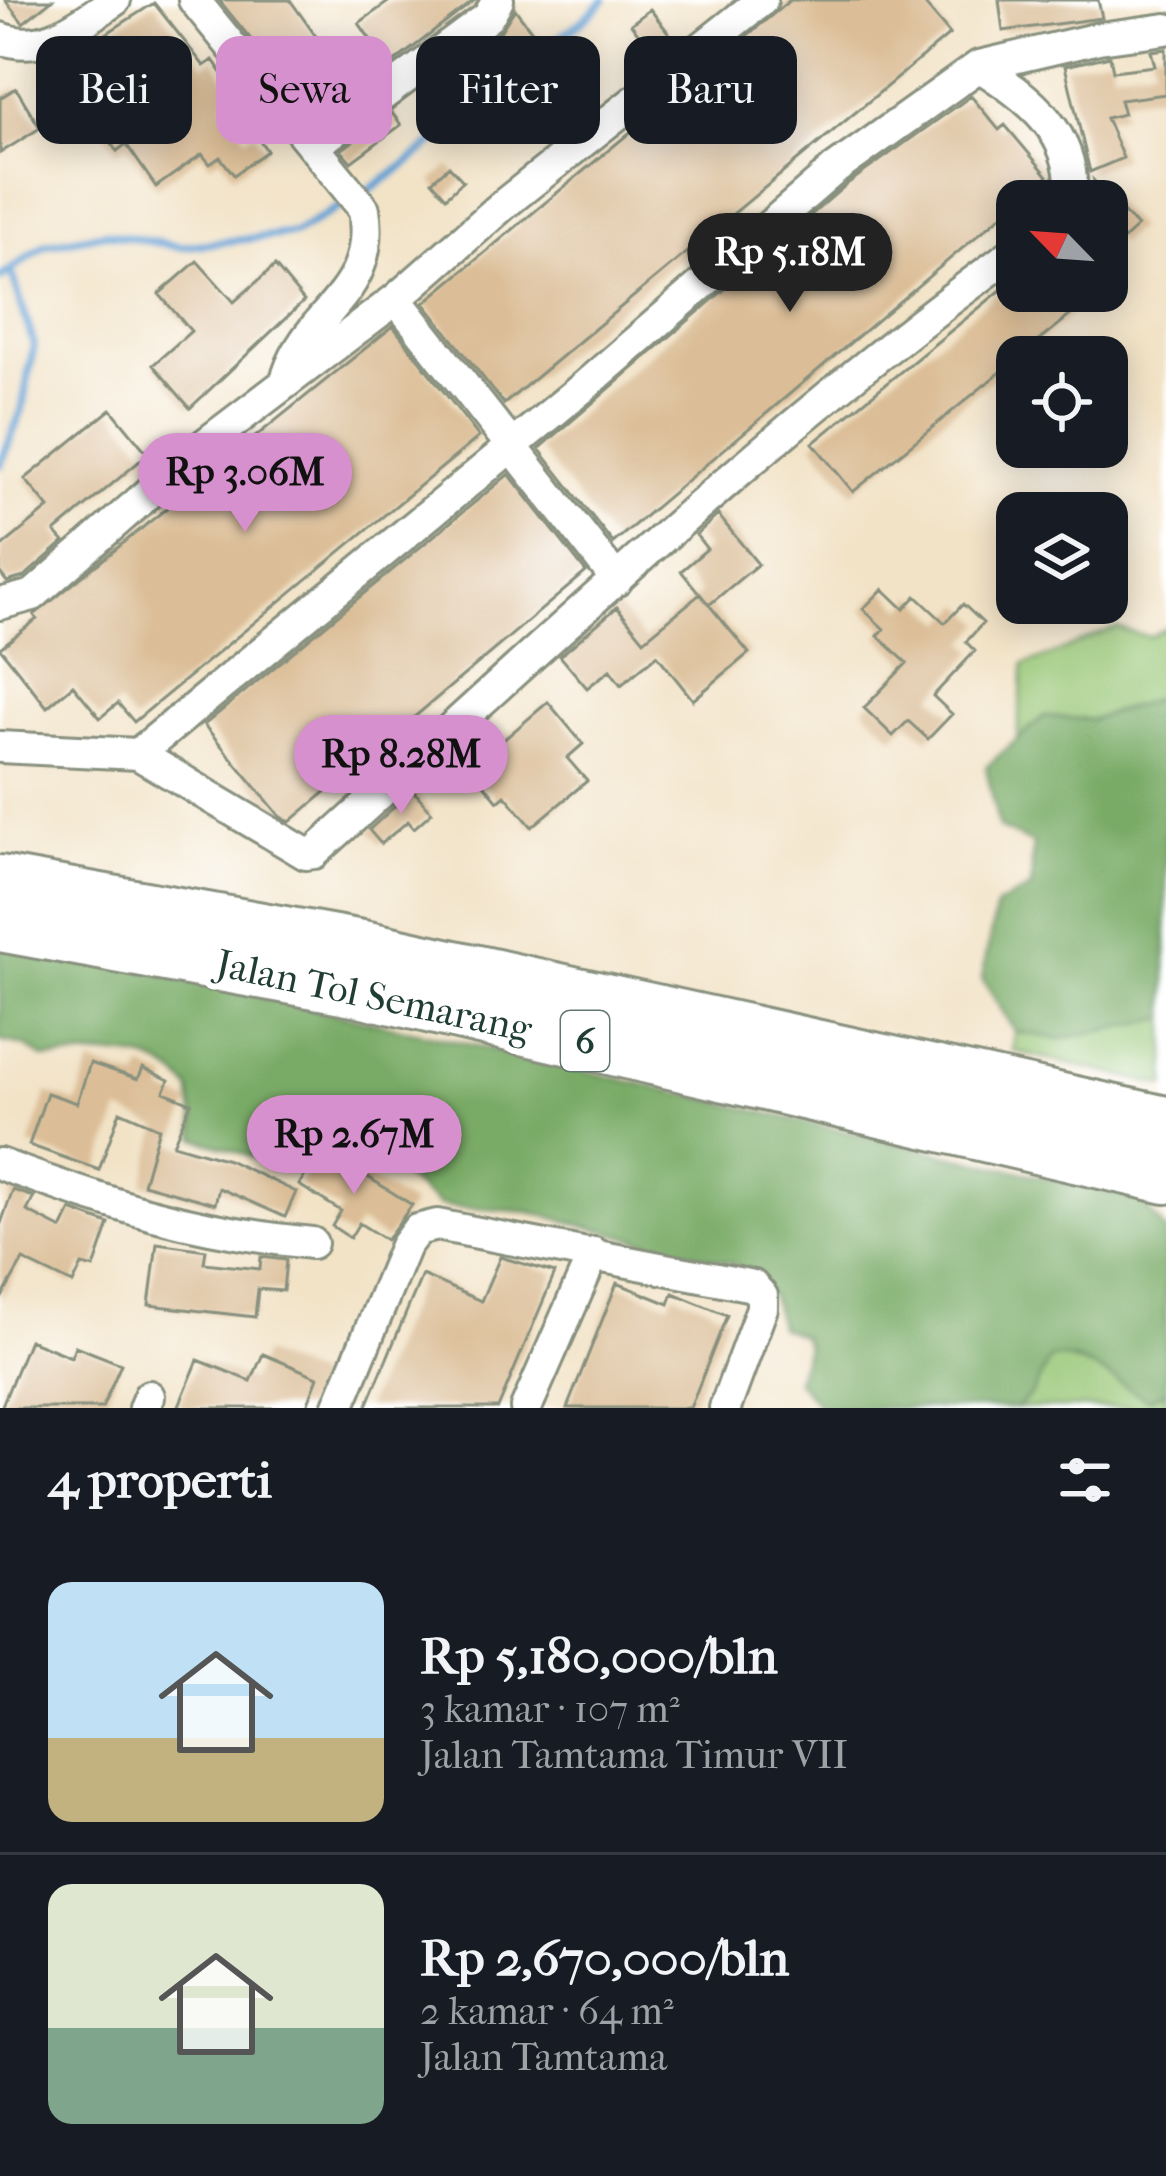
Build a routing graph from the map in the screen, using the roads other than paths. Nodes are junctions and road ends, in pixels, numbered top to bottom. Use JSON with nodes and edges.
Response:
{"nodes":[{"id":1,"x":115,"y":0,"type":"edge"},
{"id":2,"x":194,"y":0,"type":"edge"},
{"id":3,"x":498,"y":0,"type":"edge"},
{"id":4,"x":762,"y":0,"type":"edge"},
{"id":5,"x":1166,"y":29,"type":"edge"},
{"id":6,"x":0,"y":38,"type":"edge"},
{"id":7,"x":979,"y":66,"type":"junction"},
{"id":8,"x":314,"y":146,"type":"junction"},
{"id":9,"x":1072,"y":180,"type":"edge"},
{"id":10,"x":996,"y":265,"type":"edge"},
{"id":11,"x":396,"y":299,"type":"junction"},
{"id":12,"x":284,"y":385,"type":"junction"},
{"id":13,"x":513,"y":442,"type":"junction"},
{"id":14,"x":617,"y":580,"type":"junction"},
{"id":15,"x":0,"y":604,"type":"edge"},
{"id":16,"x":0,"y":747,"type":"edge"},
{"id":17,"x":138,"y":754,"type":"junction"},
{"id":18,"x":0,"y":883,"type":"edge"},
{"id":19,"x":0,"y":924,"type":"edge"},
{"id":20,"x":1166,"y":1124,"type":"edge"},
{"id":21,"x":0,"y":1164,"type":"edge"},
{"id":22,"x":1166,"y":1176,"type":"edge"},
{"id":23,"x":312,"y":1243,"type":"dead end"},
{"id":24,"x":594,"y":1253,"type":"junction"},
{"id":25,"x":338,"y":1408,"type":"edge"},
{"id":26,"x":526,"y":1408,"type":"edge"},
{"id":27,"x":725,"y":1408,"type":"edge"}],
"edges":[{"from":1,"to":6,"type":"street"},
{"from":2,"to":8,"type":"street"},
{"from":3,"to":8,"type":"street"},
{"from":4,"to":11,"type":"street"},
{"from":5,"to":7,"type":"street"},
{"from":7,"to":9,"type":"street"},
{"from":7,"to":13,"type":"street"},
{"from":8,"to":12,"type":"street"},
{"from":10,"to":14,"type":"street"},
{"from":11,"to":12,"type":"street"},
{"from":11,"to":13,"type":"street"},
{"from":12,"to":15,"type":"street"},
{"from":13,"to":14,"type":"street"},
{"from":13,"to":17,"type":"street"},
{"from":14,"to":17,"type":"street"},
{"from":16,"to":17,"type":"street"},
{"from":18,"to":20,"type":"highway","name":"Jalan Tol Semarang","number":"6"},
{"from":19,"to":22,"type":"highway","name":"Jalan Tol Semarang","number":"6"},
{"from":21,"to":23,"type":"street"},
{"from":24,"to":25,"type":"street"},
{"from":24,"to":26,"type":"street"},
{"from":24,"to":27,"type":"street"}]}
